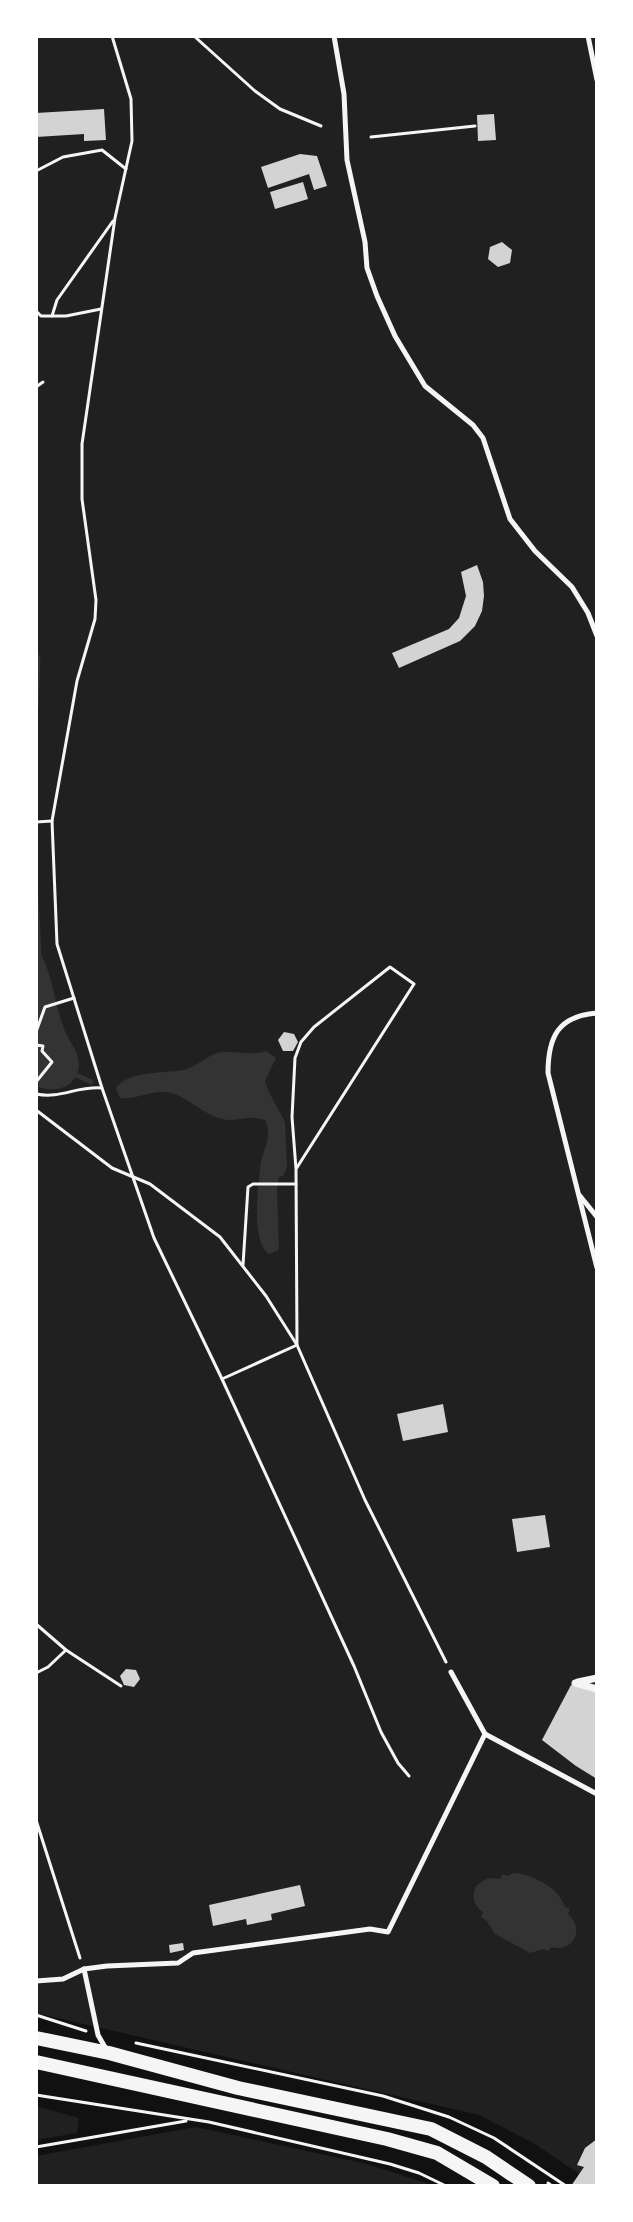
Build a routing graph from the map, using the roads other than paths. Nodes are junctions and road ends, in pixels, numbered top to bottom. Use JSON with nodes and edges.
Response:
{"nodes":[{"id":1,"x":334,"y":36,"type":"edge"},
{"id":2,"x":588,"y":36,"type":"edge"},
{"id":3,"x":597,"y":80,"type":"edge"},
{"id":4,"x":597,"y":636,"type":"edge"},
{"id":5,"x":597,"y":1013,"type":"edge"},
{"id":6,"x":577,"y":1192,"type":"junction"},
{"id":7,"x":597,"y":1217,"type":"edge"},
{"id":8,"x":597,"y":1268,"type":"edge"},
{"id":9,"x":451,"y":1672,"type":"road end"},
{"id":10,"x":597,"y":1678,"type":"edge"},
{"id":11,"x":597,"y":1689,"type":"edge"},
{"id":12,"x":485,"y":1734,"type":"junction"},
{"id":13,"x":597,"y":1794,"type":"edge"},
{"id":14,"x":84,"y":1969,"type":"junction"},
{"id":15,"x":36,"y":1981,"type":"edge"},
{"id":16,"x":36,"y":2038,"type":"edge"},
{"id":17,"x":109,"y":2053,"type":"junction"},
{"id":18,"x":36,"y":2062,"type":"edge"},
{"id":19,"x":493,"y":2186,"type":"edge"},
{"id":20,"x":529,"y":2186,"type":"edge"}],
"edges":[{"from":1,"to":4,"type":"lane"},
{"from":2,"to":3,"type":"lane"},
{"from":5,"to":6,"type":"lane"},
{"from":6,"to":7,"type":"lane"},
{"from":6,"to":8,"type":"lane"},
{"from":9,"to":12,"type":"lane"},
{"from":10,"to":11,"type":"street"},
{"from":12,"to":13,"type":"lane"},
{"from":12,"to":14,"type":"lane"},
{"from":14,"to":15,"type":"lane"},
{"from":14,"to":17,"type":"lane"},
{"from":16,"to":17,"type":"main road"},
{"from":17,"to":20,"type":"main road"},
{"from":18,"to":19,"type":"main road"}]}
